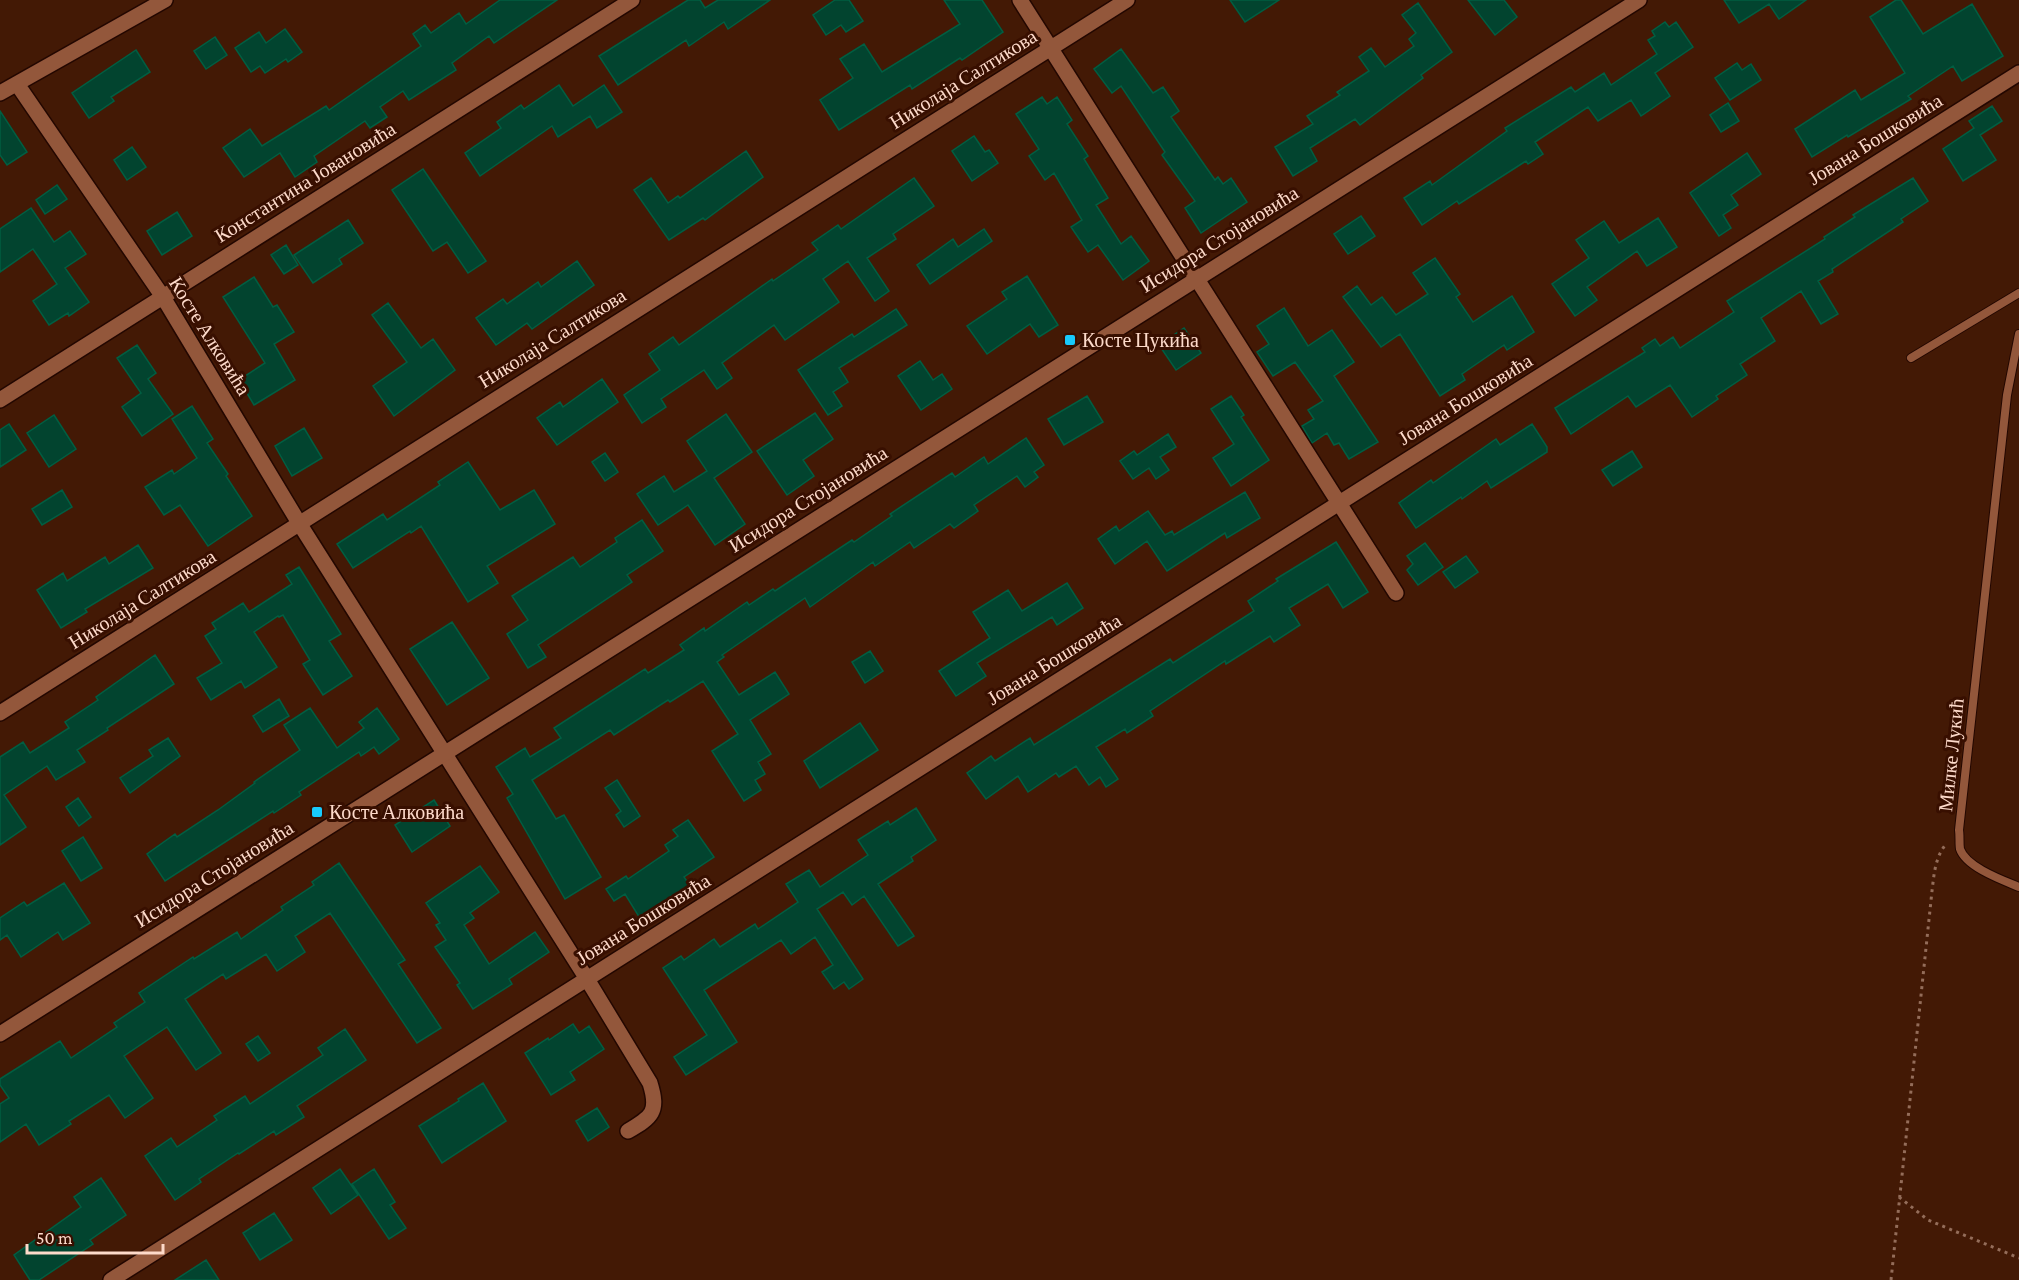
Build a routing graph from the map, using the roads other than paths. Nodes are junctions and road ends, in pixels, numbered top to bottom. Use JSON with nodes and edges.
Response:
{"nodes":[{"id":1,"x":165,"y":0,"type":"edge"},
{"id":2,"x":632,"y":0,"type":"edge"},
{"id":3,"x":1020,"y":0,"type":"edge"},
{"id":4,"x":1127,"y":0,"type":"edge"},
{"id":5,"x":1639,"y":0,"type":"edge"},
{"id":6,"x":1051,"y":49,"type":"junction"},
{"id":7,"x":2019,"y":73,"type":"edge"},
{"id":8,"x":17,"y":84,"type":"junction"},
{"id":9,"x":0,"y":93,"type":"edge"},
{"id":10,"x":1196,"y":279,"type":"junction"},
{"id":11,"x":2019,"y":293,"type":"edge"},
{"id":12,"x":163,"y":297,"type":"junction"},
{"id":13,"x":2019,"y":334,"type":"edge"},
{"id":14,"x":1911,"y":358,"type":"dead end"},
{"id":15,"x":0,"y":400,"type":"edge"},
{"id":16,"x":1339,"y":504,"type":"junction"},
{"id":17,"x":299,"y":523,"type":"junction"},
{"id":18,"x":1396,"y":593,"type":"dead end"},
{"id":19,"x":0,"y":713,"type":"edge"},
{"id":20,"x":444,"y":754,"type":"junction"},
{"id":21,"x":2019,"y":887,"type":"edge"},
{"id":22,"x":587,"y":979,"type":"junction"},
{"id":23,"x":0,"y":1034,"type":"edge"},
{"id":24,"x":628,"y":1131,"type":"dead end"},
{"id":25,"x":111,"y":1280,"type":"edge"}],
"edges":[{"from":1,"to":8,"type":"street"},
{"from":2,"to":12,"type":"street","name":"Константина Јовановића"},
{"from":3,"to":6,"type":"street"},
{"from":4,"to":6,"type":"street","name":"Николаја Салтикова"},
{"from":5,"to":10,"type":"street","name":"Исидора Стојановића"},
{"from":6,"to":10,"type":"street"},
{"from":6,"to":17,"type":"street","name":"Николаја Салтикова"},
{"from":7,"to":16,"type":"street","name":"Јована Бошковића"},
{"from":8,"to":9,"type":"street"},
{"from":8,"to":12,"type":"street","name":"Косте Алковића"},
{"from":10,"to":16,"type":"street"},
{"from":10,"to":20,"type":"street","name":"Исидора Стојановића"},
{"from":11,"to":14,"type":"lane"},
{"from":12,"to":15,"type":"street","name":"Константина Јовановића"},
{"from":12,"to":17,"type":"street","name":"Косте Алковића"},
{"from":13,"to":21,"type":"lane","name":"Милке Лукић"},
{"from":16,"to":18,"type":"street"},
{"from":16,"to":22,"type":"street","name":"Јована Бошковића"},
{"from":17,"to":19,"type":"street","name":"Николаја Салтикова"},
{"from":17,"to":20,"type":"street","name":"Косте Алковића"},
{"from":20,"to":22,"type":"street","name":"Косте Алковића"},
{"from":20,"to":23,"type":"street","name":"Исидора Стојановића"},
{"from":22,"to":24,"type":"street","name":"Косте Алковића"},
{"from":22,"to":25,"type":"street","name":"Јована Бошковића"}]}
